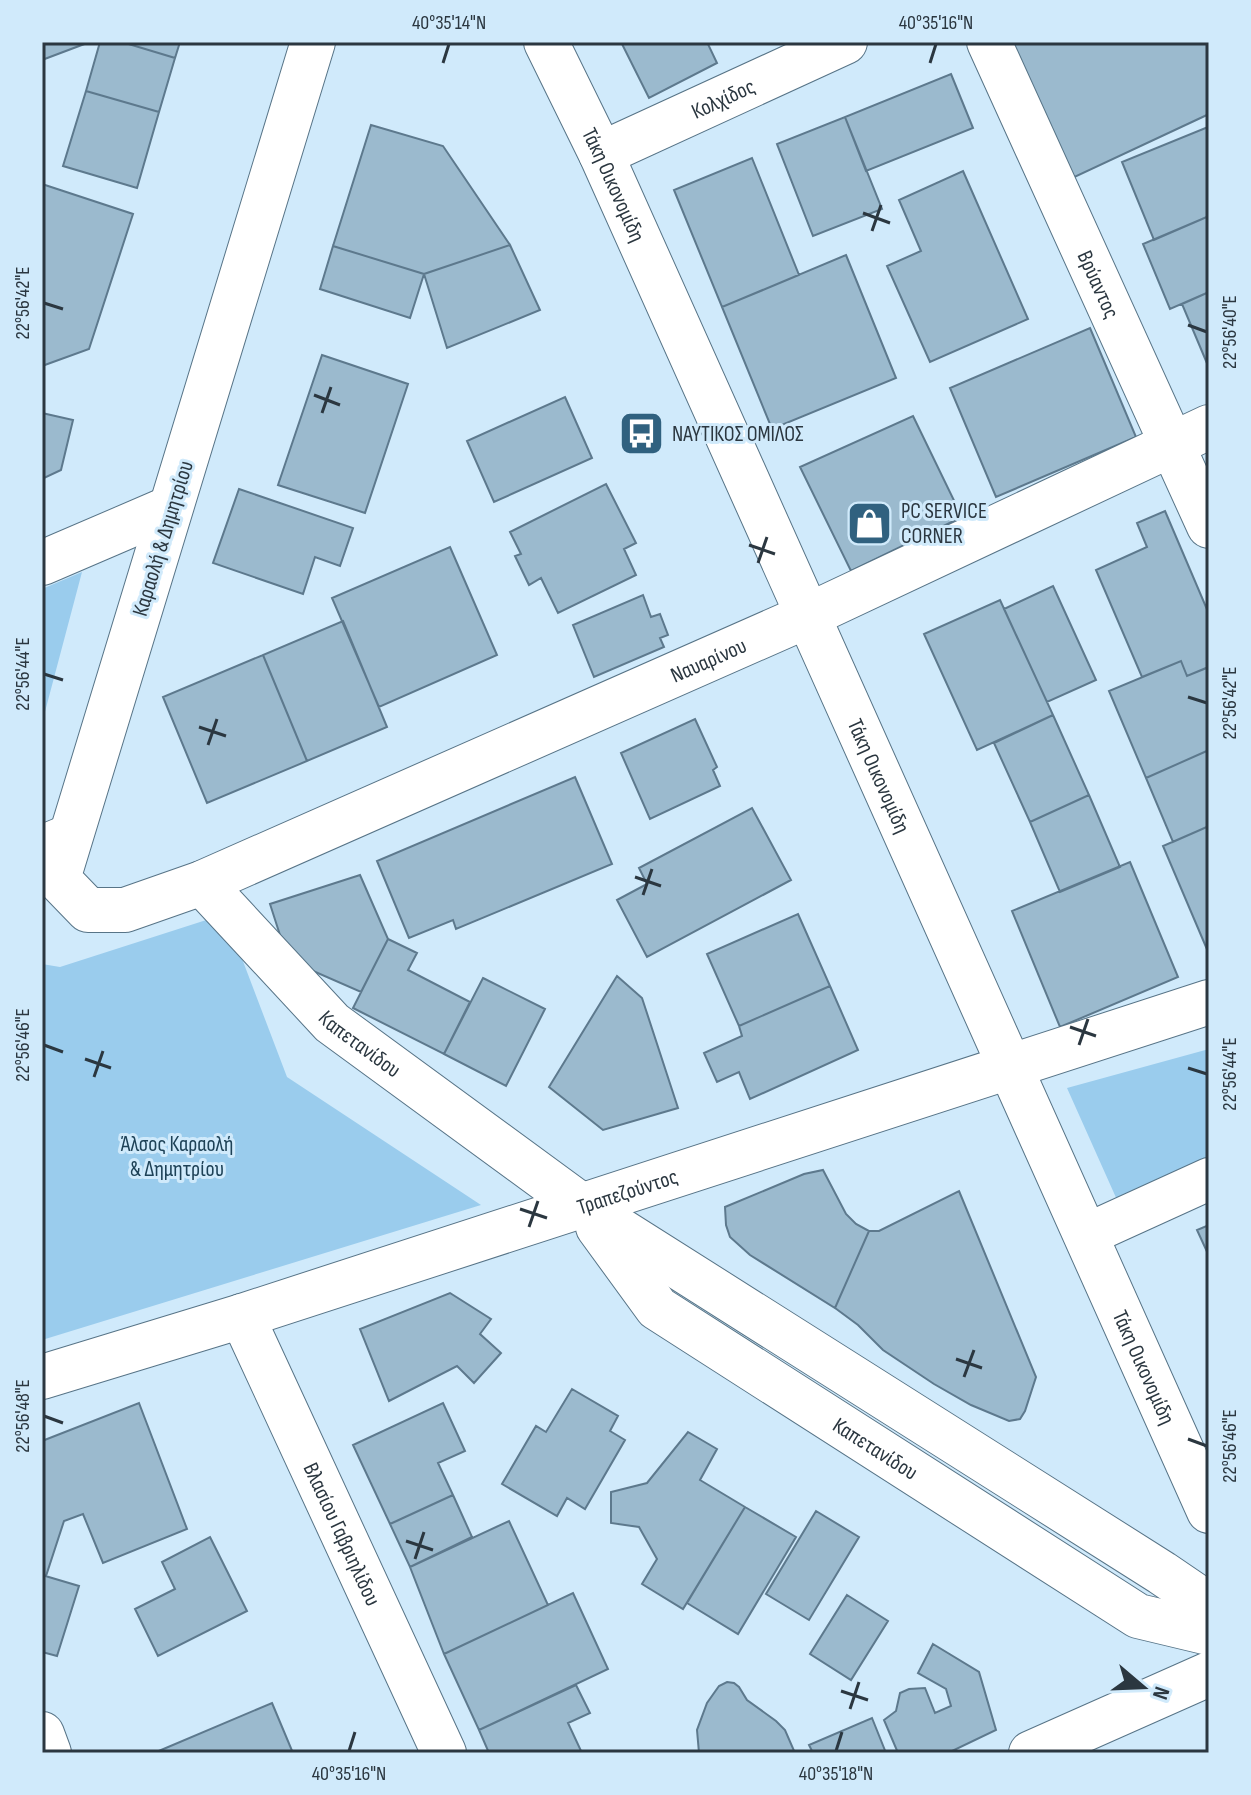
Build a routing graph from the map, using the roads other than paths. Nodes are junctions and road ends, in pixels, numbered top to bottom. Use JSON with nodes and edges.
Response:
{"nodes":[{"id":1,"x":313,"y":42,"type":"edge"},
{"id":2,"x":546,"y":42,"type":"edge"},
{"id":3,"x":845,"y":42,"type":"edge"},
{"id":4,"x":989,"y":42,"type":"edge"},
{"id":5,"x":601,"y":154,"type":"junction"},
{"id":6,"x":1190,"y":435,"type":"edge"},
{"id":7,"x":170,"y":508,"type":"junction"},
{"id":8,"x":1209,"y":526,"type":"edge"},
{"id":9,"x":42,"y":563,"type":"edge"},
{"id":10,"x":807,"y":616,"type":"junction"},
{"id":11,"x":59,"y":832,"type":"edge"},
{"id":12,"x":202,"y":883,"type":"junction"},
{"id":13,"x":1209,"y":1002,"type":"edge"},
{"id":14,"x":1010,"y":1066,"type":"junction"},
{"id":15,"x":1209,"y":1179,"type":"edge"},
{"id":16,"x":582,"y":1206,"type":"junction"},
{"id":17,"x":1086,"y":1235,"type":"junction"},
{"id":18,"x":242,"y":1316,"type":"junction"},
{"id":19,"x":42,"y":1377,"type":"edge"},
{"id":20,"x":1209,"y":1511,"type":"edge"},
{"id":21,"x":1209,"y":1605,"type":"edge"},
{"id":22,"x":1209,"y":1633,"type":"edge"},
{"id":23,"x":1209,"y":1674,"type":"edge"},
{"id":24,"x":42,"y":1734,"type":"edge"},
{"id":25,"x":49,"y":1753,"type":"edge"},
{"id":26,"x":444,"y":1753,"type":"edge"},
{"id":27,"x":1031,"y":1753,"type":"edge"}],
"edges":[{"from":1,"to":7,"type":"street","name":"Καραολή & Δημητρίου"},
{"from":2,"to":5,"type":"street","name":"Τάκη Οικονομίδη"},
{"from":3,"to":5,"type":"street","name":"Κολχίδος"},
{"from":4,"to":6,"type":"street","name":"Βρύαντος"},
{"from":5,"to":10,"type":"street","name":"Τάκη Οικονομίδη"},
{"from":6,"to":8,"type":"street","name":"Βρύαντος"},
{"from":6,"to":10,"type":"street","name":"Ναυαρίνου"},
{"from":7,"to":9,"type":"street"},
{"from":7,"to":11,"type":"street","name":"Καραολή & Δημητρίου"},
{"from":10,"to":12,"type":"street","name":"Ναυαρίνου"},
{"from":10,"to":14,"type":"street","name":"Τάκη Οικονομίδη"},
{"from":11,"to":12,"type":"street","name":"Καραολή & Δημητρίου"},
{"from":12,"to":16,"type":"street","name":"Καπετανίδου"},
{"from":13,"to":14,"type":"street","name":"Τραπεζούντος"},
{"from":14,"to":16,"type":"street","name":"Τραπεζούντος"},
{"from":14,"to":17,"type":"street","name":"Τάκη Οικονομίδη"},
{"from":15,"to":17,"type":"street"},
{"from":16,"to":18,"type":"street","name":"Τραπεζούντος"},
{"from":16,"to":21,"type":"street","name":"Καπετανίδου"},
{"from":16,"to":22,"type":"street","name":"Καπετανίδου"},
{"from":17,"to":20,"type":"street","name":"Τάκη Οικονομίδη"},
{"from":18,"to":19,"type":"street","name":"Τραπεζούντος"},
{"from":18,"to":26,"type":"street","name":"Βλασίου Γαβριηλίδου"},
{"from":23,"to":27,"type":"street"},
{"from":24,"to":25,"type":"street"}]}
